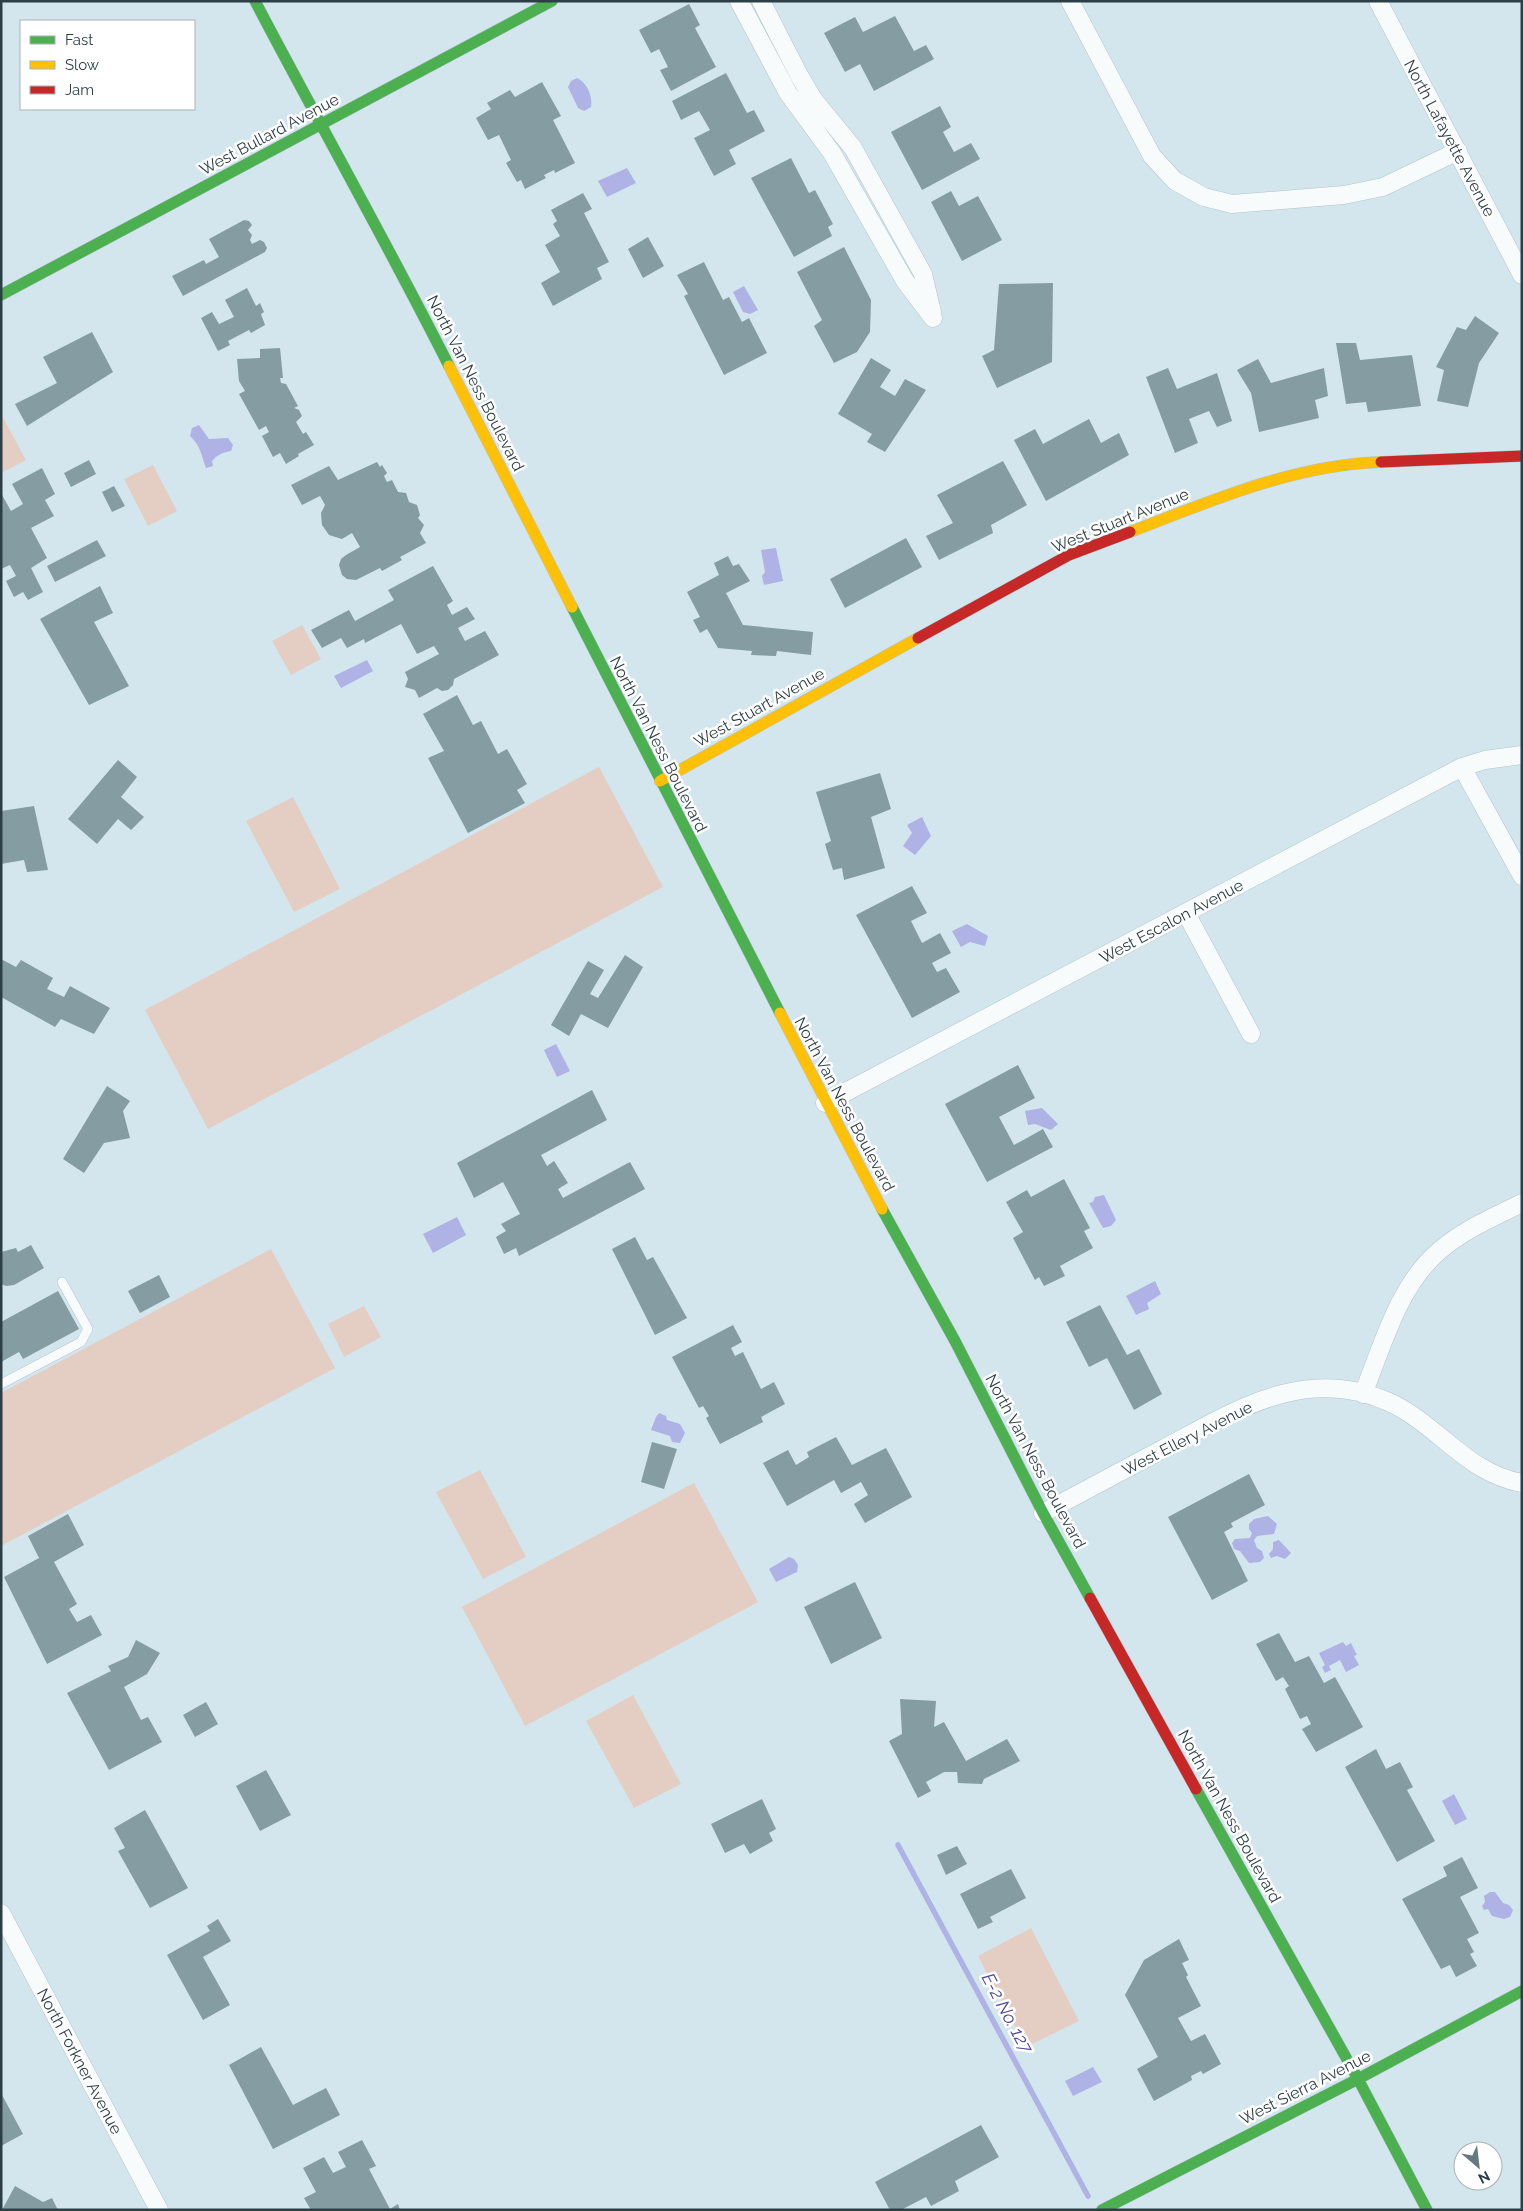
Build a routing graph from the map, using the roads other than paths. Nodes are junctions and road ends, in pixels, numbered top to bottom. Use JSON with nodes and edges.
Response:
{"nodes":[{"id":1,"x":255,"y":1,"type":"edge"},
{"id":2,"x":552,"y":1,"type":"edge"},
{"id":3,"x":739,"y":1,"type":"edge"},
{"id":4,"x":761,"y":1,"type":"edge"},
{"id":5,"x":1070,"y":1,"type":"edge"},
{"id":6,"x":1378,"y":1,"type":"edge"},
{"id":7,"x":787,"y":52,"type":"junction"},
{"id":8,"x":771,"y":60,"type":"junction"},
{"id":9,"x":320,"y":125,"type":"junction"},
{"id":10,"x":849,"y":143,"type":"junction"},
{"id":11,"x":1458,"y":151,"type":"junction"},
{"id":12,"x":832,"y":153,"type":"junction"},
{"id":13,"x":899,"y":230,"type":"junction"},
{"id":14,"x":882,"y":240,"type":"junction"},
{"id":15,"x":1522,"y":275,"type":"edge"},
{"id":16,"x":1,"y":295,"type":"edge"},
{"id":17,"x":1522,"y":456,"type":"edge"},
{"id":18,"x":1522,"y":755,"type":"edge"},
{"id":19,"x":1462,"y":767,"type":"junction"},
{"id":20,"x":660,"y":781,"type":"junction"},
{"id":21,"x":1522,"y":876,"type":"edge"},
{"id":22,"x":1186,"y":913,"type":"junction"},
{"id":23,"x":1251,"y":1034,"type":"dead end"},
{"id":24,"x":826,"y":1103,"type":"junction"},
{"id":25,"x":1522,"y":1203,"type":"edge"},
{"id":26,"x":62,"y":1282,"type":"dead end"},
{"id":27,"x":1,"y":1384,"type":"edge"},
{"id":28,"x":1363,"y":1394,"type":"junction"},
{"id":29,"x":1522,"y":1483,"type":"edge"},
{"id":30,"x":1043,"y":1513,"type":"junction"},
{"id":31,"x":1,"y":1913,"type":"edge"},
{"id":32,"x":1522,"y":1991,"type":"edge"},
{"id":33,"x":1358,"y":2079,"type":"junction"},
{"id":34,"x":159,"y":2210,"type":"edge"},
{"id":35,"x":1102,"y":2210,"type":"edge"},
{"id":36,"x":1428,"y":2210,"type":"edge"}],
"edges":[{"from":1,"to":9,"type":"street","name":"North Van Ness Boulevard"},
{"from":2,"to":9,"type":"street","name":"West Bullard Avenue"},
{"from":3,"to":8,"type":"street"},
{"from":4,"to":7,"type":"street"},
{"from":5,"to":11,"type":"street"},
{"from":6,"to":11,"type":"street","name":"North Lafayette Avenue"},
{"from":7,"to":8,"type":"street"},
{"from":7,"to":10,"type":"street"},
{"from":8,"to":12,"type":"street"},
{"from":9,"to":16,"type":"street","name":"West Bullard Avenue"},
{"from":9,"to":20,"type":"street","name":"North Van Ness Boulevard"},
{"from":10,"to":12,"type":"street"},
{"from":10,"to":13,"type":"street"},
{"from":11,"to":15,"type":"street","name":"North Lafayette Avenue"},
{"from":12,"to":14,"type":"street"},
{"from":13,"to":14,"type":"street"},
{"from":13,"to":14,"type":"street"},
{"from":17,"to":20,"type":"street","name":"West Stuart Avenue"},
{"from":18,"to":19,"type":"street","name":"West Escalon Avenue"},
{"from":19,"to":21,"type":"street"},
{"from":19,"to":22,"type":"street","name":"West Escalon Avenue"},
{"from":20,"to":24,"type":"street","name":"North Van Ness Boulevard"},
{"from":22,"to":23,"type":"street"},
{"from":22,"to":24,"type":"street","name":"West Escalon Avenue"},
{"from":24,"to":30,"type":"street","name":"North Van Ness Boulevard"},
{"from":25,"to":28,"type":"street"},
{"from":26,"to":27,"type":"lane"},
{"from":28,"to":29,"type":"street","name":"West Ellery Avenue"},
{"from":28,"to":30,"type":"street","name":"West Ellery Avenue"},
{"from":30,"to":33,"type":"street","name":"North Van Ness Boulevard"},
{"from":31,"to":34,"type":"street","name":"North Forkner Avenue"},
{"from":32,"to":33,"type":"street","name":"West Sierra Avenue"},
{"from":33,"to":35,"type":"street","name":"West Sierra Avenue"},
{"from":33,"to":36,"type":"street","name":"North Van Ness Boulevard"}]}
